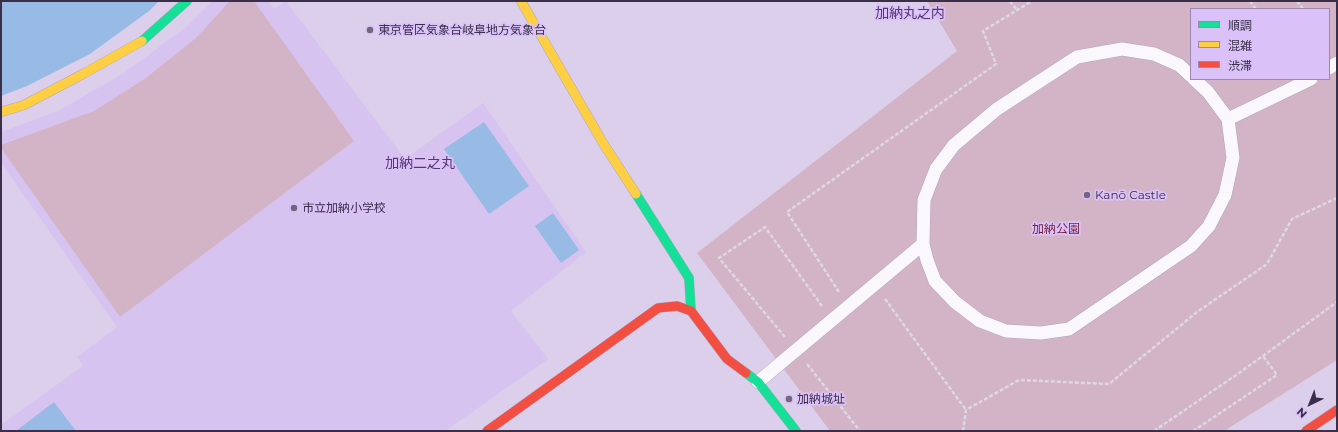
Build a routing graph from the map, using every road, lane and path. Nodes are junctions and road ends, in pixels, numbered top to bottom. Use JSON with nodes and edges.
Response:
{"nodes":[{"id":1,"x":187,"y":1,"type":"edge"},
{"id":2,"x":521,"y":1,"type":"edge"},
{"id":3,"x":1010,"y":1,"type":"edge"},
{"id":4,"x":1032,"y":1,"type":"edge"},
{"id":5,"x":1017,"y":10,"type":"junction"},
{"id":6,"x":1190,"y":75,"type":"edge"},
{"id":7,"x":1195,"y":80,"type":"edge"},
{"id":8,"x":1309,"y":80,"type":"edge"},
{"id":9,"x":1,"y":112,"type":"edge"},
{"id":10,"x":1228,"y":119,"type":"junction"},
{"id":11,"x":1337,"y":198,"type":"edge"},
{"id":12,"x":923,"y":244,"type":"junction"},
{"id":13,"x":875,"y":284,"type":"junction"},
{"id":14,"x":1337,"y":302,"type":"edge"},
{"id":15,"x":848,"y":306,"type":"junction"},
{"id":16,"x":691,"y":311,"type":"junction"},
{"id":17,"x":832,"y":320,"type":"junction"},
{"id":18,"x":796,"y":350,"type":"junction"},
{"id":19,"x":1263,"y":356,"type":"junction"},
{"id":20,"x":758,"y":382,"type":"junction"},
{"id":21,"x":966,"y":410,"type":"junction"},
{"id":22,"x":1337,"y":410,"type":"edge"},
{"id":23,"x":487,"y":431,"type":"edge"},
{"id":24,"x":796,"y":431,"type":"edge"},
{"id":25,"x":860,"y":431,"type":"edge"},
{"id":26,"x":963,"y":431,"type":"edge"},
{"id":27,"x":1154,"y":431,"type":"edge"},
{"id":28,"x":1193,"y":431,"type":"edge"},
{"id":29,"x":1306,"y":431,"type":"edge"}],
"edges":[{"from":1,"to":9,"type":"street"},
{"from":2,"to":16,"type":"street"},
{"from":3,"to":5,"type":"path"},
{"from":4,"to":5,"type":"path"},
{"from":5,"to":15,"type":"path"},
{"from":6,"to":12,"type":"lane"},
{"from":7,"to":10,"type":"lane"},
{"from":8,"to":10,"type":"lane"},
{"from":10,"to":12,"type":"lane"},
{"from":11,"to":21,"type":"path"},
{"from":12,"to":13,"type":"lane"},
{"from":13,"to":15,"type":"lane"},
{"from":13,"to":21,"type":"path"},
{"from":14,"to":19,"type":"path"},
{"from":15,"to":17,"type":"lane"},
{"from":16,"to":20,"type":"street"},
{"from":16,"to":23,"type":"street"},
{"from":17,"to":18,"type":"lane"},
{"from":17,"to":18,"type":"path"},
{"from":18,"to":20,"type":"lane"},
{"from":18,"to":25,"type":"path"},
{"from":19,"to":27,"type":"path"},
{"from":19,"to":28,"type":"path"},
{"from":20,"to":24,"type":"street"},
{"from":21,"to":26,"type":"path"},
{"from":22,"to":29,"type":"street"}]}
